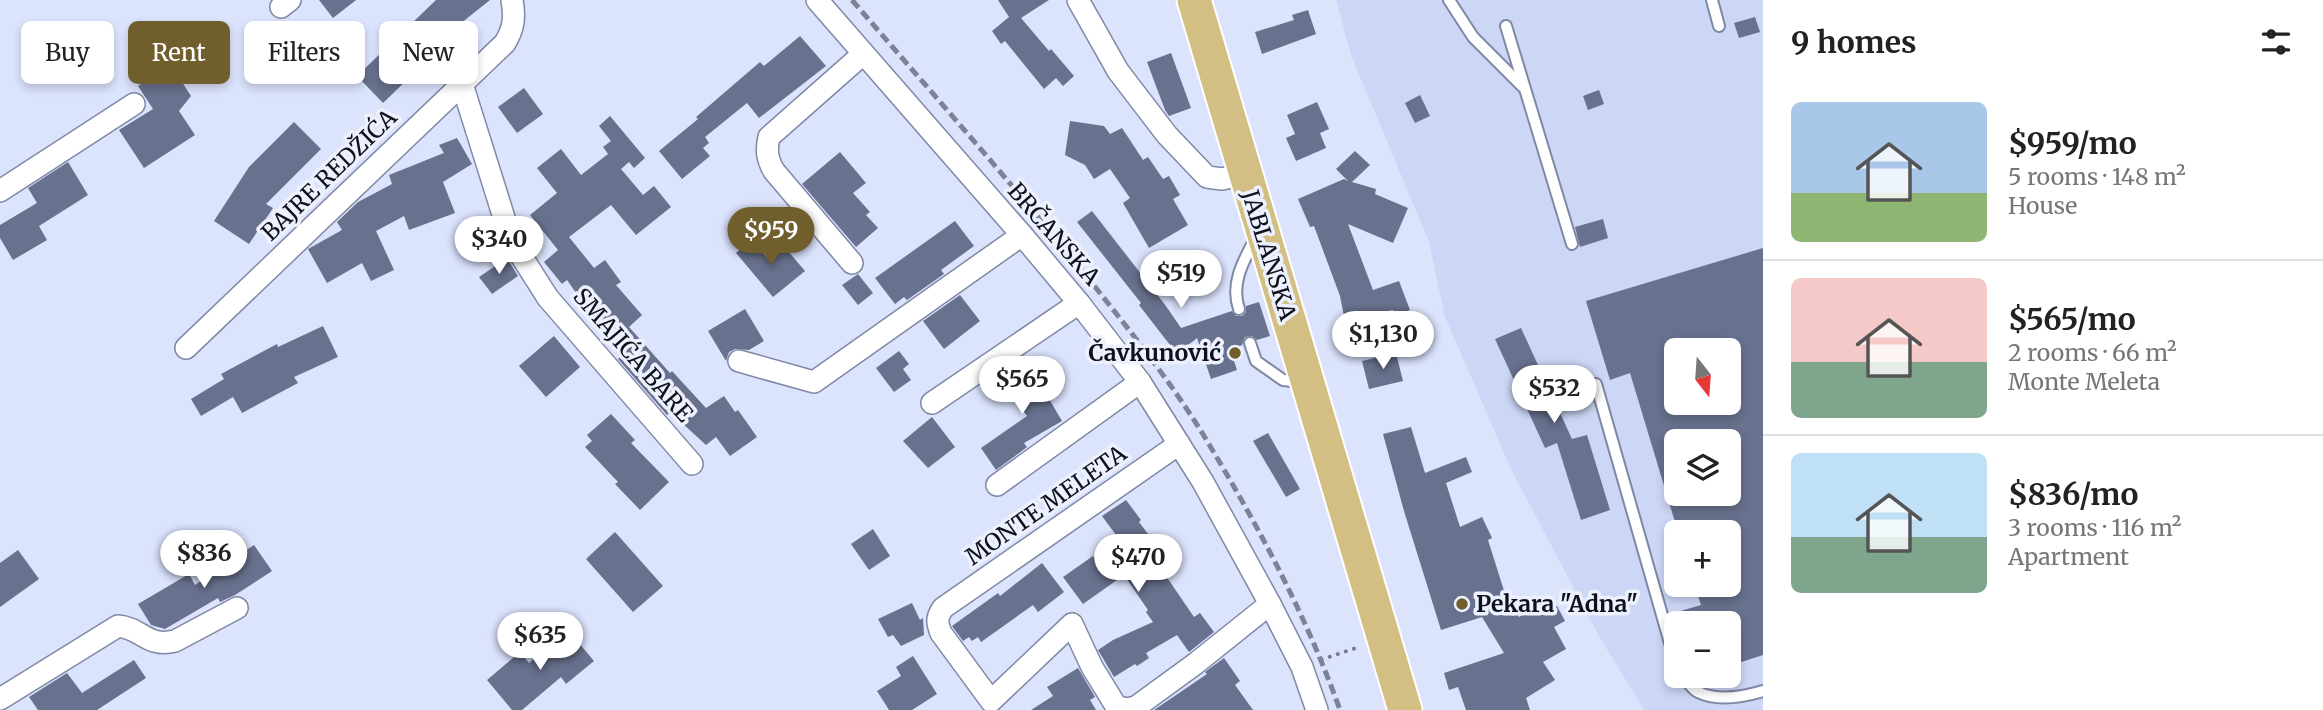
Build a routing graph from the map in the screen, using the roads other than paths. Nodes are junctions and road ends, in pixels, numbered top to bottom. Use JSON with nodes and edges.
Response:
{"nodes":[{"id":1,"x":512,"y":0,"type":"edge"},
{"id":2,"x":817,"y":0,"type":"edge"},
{"id":3,"x":1078,"y":0,"type":"edge"},
{"id":4,"x":1194,"y":0,"type":"edge"},
{"id":5,"x":1449,"y":0,"type":"edge"},
{"id":6,"x":1712,"y":0,"type":"edge"},
{"id":7,"x":1506,"y":26,"type":"dead end"},
{"id":8,"x":1719,"y":26,"type":"dead end"},
{"id":9,"x":863,"y":54,"type":"junction"},
{"id":10,"x":478,"y":69,"type":"edge"},
{"id":11,"x":462,"y":84,"type":"joint"},
{"id":12,"x":1525,"y":89,"type":"junction"},
{"id":13,"x":134,"y":104,"type":"dead end"},
{"id":14,"x":1244,"y":174,"type":"junction"},
{"id":15,"x":0,"y":191,"type":"edge"},
{"id":16,"x":1261,"y":228,"type":"junction"},
{"id":17,"x":1022,"y":235,"type":"junction"},
{"id":18,"x":1572,"y":244,"type":"dead end"},
{"id":19,"x":852,"y":263,"type":"dead end"},
{"id":20,"x":1079,"y":303,"type":"junction"},
{"id":21,"x":1239,"y":309,"type":"dead end"},
{"id":22,"x":1250,"y":343,"type":"dead end"},
{"id":23,"x":186,"y":348,"type":"dead end"},
{"id":24,"x":739,"y":361,"type":"dead end"},
{"id":25,"x":1140,"y":382,"type":"junction"},
{"id":26,"x":1307,"y":383,"type":"junction"},
{"id":27,"x":1596,"y":384,"type":"dead end"},
{"id":28,"x":932,"y":403,"type":"dead end"},
{"id":29,"x":1179,"y":444,"type":"junction"},
{"id":30,"x":692,"y":464,"type":"dead end"},
{"id":31,"x":997,"y":485,"type":"dead end"},
{"id":32,"x":1270,"y":604,"type":"junction"},
{"id":33,"x":237,"y":608,"type":"dead end"},
{"id":34,"x":1664,"y":622,"type":"edge"},
{"id":35,"x":1693,"y":688,"type":"edge"},
{"id":36,"x":1763,"y":691,"type":"edge"},
{"id":37,"x":0,"y":699,"type":"edge"},
{"id":38,"x":1317,"y":710,"type":"edge"},
{"id":39,"x":1405,"y":710,"type":"edge"}],
"edges":[{"from":1,"to":10,"type":"street","name":"BAJRE REDŽIĆA"},
{"from":2,"to":9,"type":"street","name":"BRČANSKA"},
{"from":3,"to":14,"type":"street"},
{"from":4,"to":14,"type":"main road","name":"JABLANSKA"},
{"from":5,"to":12,"type":"lane"},
{"from":6,"to":8,"type":"lane"},
{"from":7,"to":12,"type":"lane"},
{"from":9,"to":17,"type":"street","name":"BRČANSKA"},
{"from":9,"to":19,"type":"street"},
{"from":11,"to":23,"type":"street","name":"BAJRE REDŽIĆA"},
{"from":11,"to":30,"type":"street","name":"SMAJIĆA BARE"},
{"from":12,"to":18,"type":"lane"},
{"from":13,"to":15,"type":"street"},
{"from":14,"to":16,"type":"main road","name":"JABLANSKA"},
{"from":16,"to":21,"type":"lane"},
{"from":16,"to":26,"type":"main road","name":"JABLANSKA"},
{"from":17,"to":20,"type":"street","name":"BRČANSKA"},
{"from":17,"to":24,"type":"street"},
{"from":20,"to":25,"type":"street","name":"BRČANSKA"},
{"from":20,"to":28,"type":"street"},
{"from":22,"to":26,"type":"lane"},
{"from":25,"to":29,"type":"street","name":"BRČANSKA"},
{"from":25,"to":31,"type":"street"},
{"from":26,"to":39,"type":"main road","name":"JABLANSKA"},
{"from":27,"to":34,"type":"lane"},
{"from":29,"to":32,"type":"street","name":"BRČANSKA"},
{"from":29,"to":32,"type":"street","name":"MONTE MELETA"},
{"from":32,"to":38,"type":"street","name":"BRČANSKA"},
{"from":33,"to":37,"type":"street"},
{"from":35,"to":36,"type":"lane"}]}
